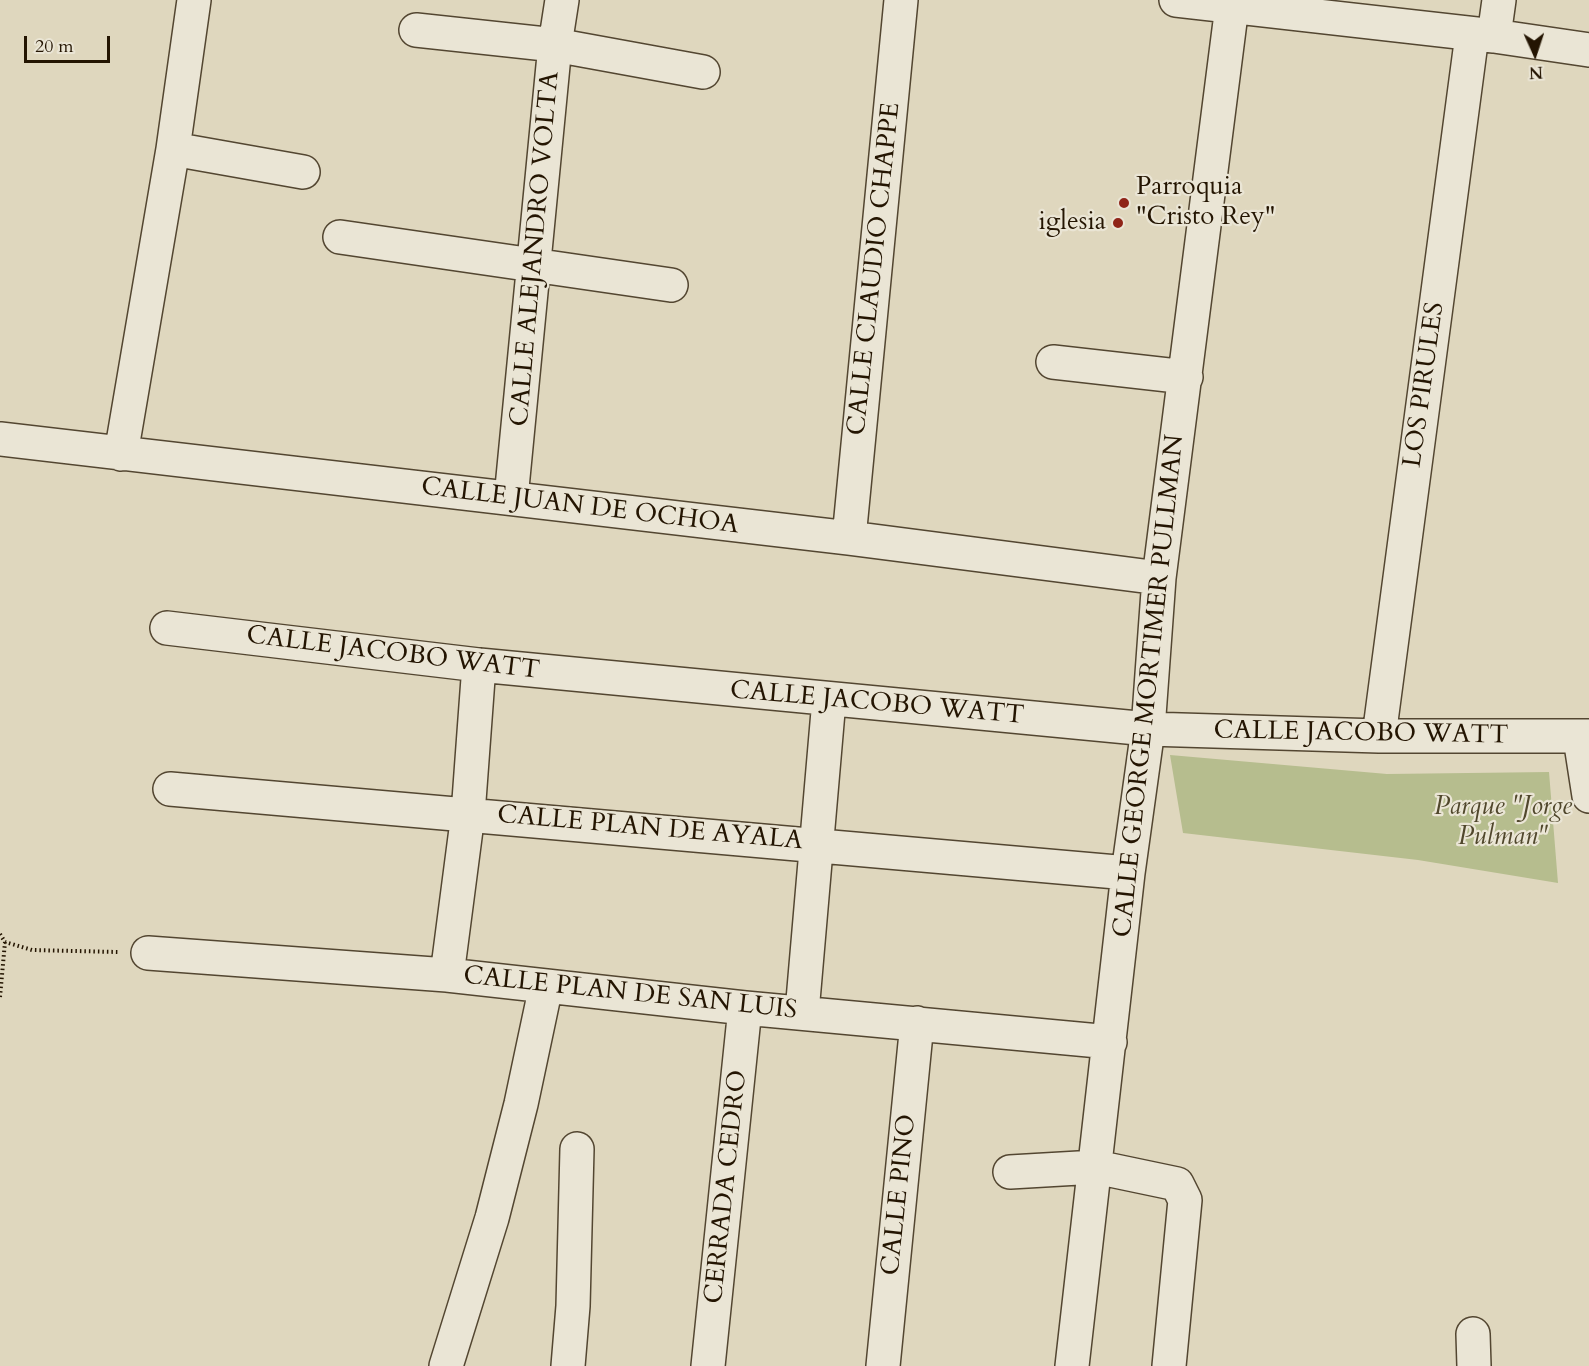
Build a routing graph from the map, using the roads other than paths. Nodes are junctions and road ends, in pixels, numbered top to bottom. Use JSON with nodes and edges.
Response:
{"nodes":[{"id":1,"x":194,"y":0,"type":"edge"},
{"id":2,"x":562,"y":0,"type":"edge"},
{"id":3,"x":901,"y":0,"type":"edge"},
{"id":4,"x":1176,"y":0,"type":"edge"},
{"id":5,"x":1499,"y":0,"type":"edge"},
{"id":6,"x":1232,"y":6,"type":"junction"},
{"id":7,"x":1295,"y":6,"type":"edge"},
{"id":8,"x":416,"y":30,"type":"dead end"},
{"id":9,"x":1483,"y":35,"type":"junction"},
{"id":10,"x":555,"y":45,"type":"junction"},
{"id":11,"x":1589,"y":50,"type":"edge"},
{"id":12,"x":703,"y":72,"type":"dead end"},
{"id":13,"x":173,"y":149,"type":"junction"},
{"id":14,"x":303,"y":171,"type":"dead end"},
{"id":15,"x":340,"y":237,"type":"dead end"},
{"id":16,"x":536,"y":264,"type":"junction"},
{"id":17,"x":671,"y":285,"type":"dead end"},
{"id":18,"x":1053,"y":362,"type":"dead end"},
{"id":19,"x":1186,"y":377,"type":"junction"},
{"id":20,"x":0,"y":438,"type":"edge"},
{"id":21,"x":121,"y":454,"type":"junction"},
{"id":22,"x":511,"y":498,"type":"junction"},
{"id":23,"x":849,"y":538,"type":"junction"},
{"id":24,"x":1159,"y":578,"type":"junction"},
{"id":25,"x":167,"y":628,"type":"dead end"},
{"id":26,"x":479,"y":665,"type":"junction"},
{"id":27,"x":829,"y":700,"type":"junction"},
{"id":28,"x":1148,"y":729,"type":"junction"},
{"id":29,"x":1379,"y":736,"type":"junction"},
{"id":30,"x":1585,"y":737,"type":"edge"},
{"id":31,"x":170,"y":789,"type":"dead end"},
{"id":32,"x":1589,"y":796,"type":"edge"},
{"id":33,"x":468,"y":814,"type":"junction"},
{"id":34,"x":816,"y":843,"type":"junction"},
{"id":35,"x":1128,"y":873,"type":"junction"},
{"id":36,"x":148,"y":953,"type":"road end"},
{"id":37,"x":447,"y":975,"type":"junction"},
{"id":38,"x":546,"y":986,"type":"junction"},
{"id":39,"x":745,"y":1008,"type":"junction"},
{"id":40,"x":802,"y":1012,"type":"junction"},
{"id":41,"x":917,"y":1023,"type":"junction"},
{"id":42,"x":1110,"y":1042,"type":"junction"},
{"id":43,"x":577,"y":1149,"type":"dead end"},
{"id":44,"x":1096,"y":1167,"type":"junction"},
{"id":45,"x":1010,"y":1172,"type":"dead end"},
{"id":46,"x":1473,"y":1334,"type":"dead end"},
{"id":47,"x":446,"y":1366,"type":"edge"},
{"id":48,"x":568,"y":1366,"type":"edge"},
{"id":49,"x":708,"y":1366,"type":"edge"},
{"id":50,"x":883,"y":1366,"type":"edge"},
{"id":51,"x":1072,"y":1366,"type":"edge"},
{"id":52,"x":1169,"y":1366,"type":"edge"},
{"id":53,"x":1474,"y":1366,"type":"edge"}],
"edges":[{"from":1,"to":13,"type":"street"},
{"from":2,"to":10,"type":"street","name":"CALLE ALEJANDRO VOLTA"},
{"from":3,"to":23,"type":"street","name":"CALLE CLAUDIO CHAPPE"},
{"from":4,"to":6,"type":"street"},
{"from":5,"to":9,"type":"street","name":"LOS PIRULES"},
{"from":6,"to":7,"type":"street"},
{"from":6,"to":19,"type":"street","name":"CALLE GEORGE MORTIMER PULLMAN"},
{"from":7,"to":9,"type":"street"},
{"from":8,"to":10,"type":"street"},
{"from":9,"to":11,"type":"street"},
{"from":9,"to":29,"type":"street","name":"LOS PIRULES"},
{"from":10,"to":12,"type":"street"},
{"from":10,"to":16,"type":"street","name":"CALLE ALEJANDRO VOLTA"},
{"from":13,"to":14,"type":"street"},
{"from":13,"to":21,"type":"street"},
{"from":15,"to":16,"type":"street"},
{"from":16,"to":17,"type":"street"},
{"from":16,"to":22,"type":"street","name":"CALLE ALEJANDRO VOLTA"},
{"from":18,"to":19,"type":"street"},
{"from":19,"to":24,"type":"street","name":"CALLE GEORGE MORTIMER PULLMAN"},
{"from":20,"to":21,"type":"street","name":"CALLE JUAN DE OCHOA"},
{"from":21,"to":22,"type":"street","name":"CALLE JUAN DE OCHOA"},
{"from":22,"to":23,"type":"street","name":"CALLE JUAN DE OCHOA"},
{"from":23,"to":24,"type":"street","name":"CALLE JUAN DE OCHOA"},
{"from":24,"to":28,"type":"street","name":"CALLE GEORGE MORTIMER PULLMAN"},
{"from":25,"to":26,"type":"street","name":"CALLE JACOBO WATT"},
{"from":26,"to":27,"type":"street","name":"CALLE JACOBO WATT"},
{"from":26,"to":33,"type":"street"},
{"from":27,"to":28,"type":"street","name":"CALLE JACOBO WATT"},
{"from":27,"to":34,"type":"street"},
{"from":28,"to":29,"type":"street","name":"CALLE JACOBO WATT"},
{"from":28,"to":35,"type":"street","name":"CALLE GEORGE MORTIMER PULLMAN"},
{"from":29,"to":30,"type":"street","name":"CALLE JACOBO WATT"},
{"from":30,"to":32,"type":"street"},
{"from":31,"to":33,"type":"street","name":"CALLE PLAN DE AYALA"},
{"from":33,"to":34,"type":"street","name":"CALLE PLAN DE AYALA"},
{"from":33,"to":37,"type":"street"},
{"from":34,"to":35,"type":"street","name":"CALLE PLAN DE AYALA"},
{"from":34,"to":40,"type":"street"},
{"from":35,"to":42,"type":"street","name":"CALLE GEORGE MORTIMER PULLMAN"},
{"from":36,"to":37,"type":"street","name":"CALLE PLAN DE SAN LUIS"},
{"from":37,"to":38,"type":"street","name":"CALLE PLAN DE SAN LUIS"},
{"from":38,"to":39,"type":"street","name":"CALLE PLAN DE SAN LUIS"},
{"from":38,"to":47,"type":"street"},
{"from":39,"to":40,"type":"street","name":"CALLE PLAN DE SAN LUIS"},
{"from":39,"to":49,"type":"street","name":"CERRADA CEDRO"},
{"from":40,"to":41,"type":"street","name":"CALLE PLAN DE SAN LUIS"},
{"from":41,"to":42,"type":"street","name":"CALLE PLAN DE SAN LUIS"},
{"from":41,"to":50,"type":"street","name":"CALLE PINO"},
{"from":42,"to":44,"type":"street","name":"CALLE GEORGE MORTIMER PULLMAN"},
{"from":43,"to":48,"type":"street"},
{"from":44,"to":45,"type":"street"},
{"from":44,"to":51,"type":"street","name":"CALLE GEORGE MORTIMER PULLMAN"},
{"from":44,"to":52,"type":"street"},
{"from":46,"to":53,"type":"street"}]}
